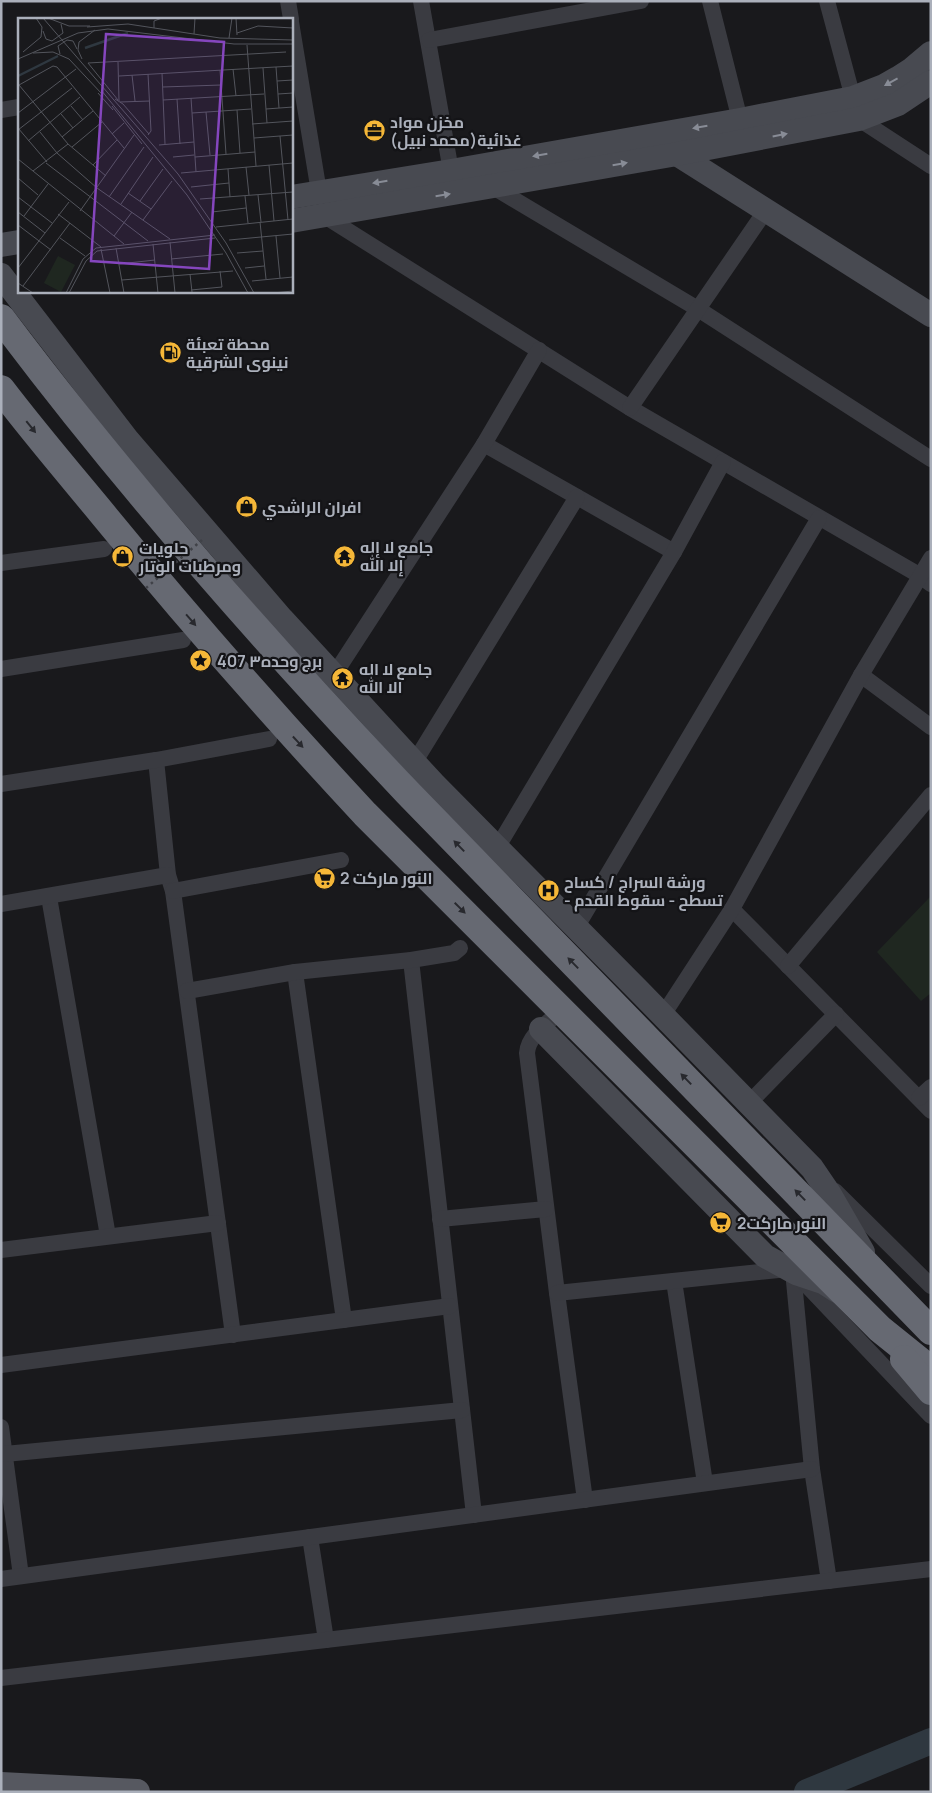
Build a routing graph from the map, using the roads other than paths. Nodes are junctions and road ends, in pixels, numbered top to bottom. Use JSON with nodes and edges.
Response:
{"nodes":[{"id":1,"x":288,"y":1,"type":"edge"},
{"id":2,"x":421,"y":1,"type":"edge"},
{"id":3,"x":641,"y":1,"type":"edge"},
{"id":4,"x":710,"y":1,"type":"edge"},
{"id":5,"x":827,"y":1,"type":"edge"},
{"id":6,"x":291,"y":18,"type":"edge"},
{"id":7,"x":292,"y":33,"type":"edge"},
{"id":8,"x":429,"y":40,"type":"junction"},
{"id":9,"x":931,"y":53,"type":"edge"},
{"id":10,"x":294,"y":59,"type":"edge"},
{"id":11,"x":931,"y":82,"type":"edge"},
{"id":12,"x":18,"y":107,"type":"edge"},
{"id":13,"x":856,"y":108,"type":"junction"},
{"id":14,"x":1,"y":110,"type":"edge"},
{"id":15,"x":740,"y":120,"type":"junction"},
{"id":16,"x":677,"y":154,"type":"junction"},
{"id":17,"x":586,"y":159,"type":"junction"},
{"id":18,"x":931,"y":166,"type":"edge"},
{"id":19,"x":451,"y":171,"type":"junction"},
{"id":20,"x":493,"y":187,"type":"junction"},
{"id":21,"x":320,"y":192,"type":"junction"},
{"id":22,"x":292,"y":197,"type":"edge"},
{"id":23,"x":766,"y":210,"type":"junction"},
{"id":24,"x":323,"y":215,"type":"junction"},
{"id":25,"x":292,"y":221,"type":"edge"},
{"id":26,"x":18,"y":242,"type":"edge"},
{"id":27,"x":1,"y":245,"type":"edge"},
{"id":28,"x":18,"y":267,"type":"edge"},
{"id":29,"x":1,"y":270,"type":"edge"},
{"id":30,"x":1,"y":275,"type":"edge"},
{"id":31,"x":698,"y":309,"type":"junction"},
{"id":32,"x":931,"y":315,"type":"edge"},
{"id":33,"x":1,"y":318,"type":"edge"},
{"id":34,"x":539,"y":350,"type":"junction"},
{"id":35,"x":1,"y":389,"type":"edge"},
{"id":36,"x":630,"y":408,"type":"junction"},
{"id":37,"x":484,"y":444,"type":"junction"},
{"id":38,"x":931,"y":459,"type":"edge"},
{"id":39,"x":723,"y":462,"type":"junction"},
{"id":40,"x":577,"y":497,"type":"junction"},
{"id":41,"x":819,"y":518,"type":"junction"},
{"id":42,"x":104,"y":549,"type":"dead end"},
{"id":43,"x":674,"y":552,"type":"junction"},
{"id":44,"x":931,"y":558,"type":"edge"},
{"id":45,"x":1,"y":563,"type":"edge"},
{"id":46,"x":207,"y":572,"type":"junction"},
{"id":47,"x":925,"y":580,"type":"edge"},
{"id":48,"x":174,"y":600,"type":"junction"},
{"id":49,"x":183,"y":640,"type":"dead end"},
{"id":50,"x":1,"y":669,"type":"edge"},
{"id":51,"x":861,"y":674,"type":"junction"},
{"id":52,"x":334,"y":676,"type":"junction"},
{"id":53,"x":931,"y":727,"type":"edge"},
{"id":54,"x":269,"y":739,"type":"dead end"},
{"id":55,"x":156,"y":760,"type":"junction"},
{"id":56,"x":414,"y":763,"type":"junction"},
{"id":57,"x":1,"y":784,"type":"edge"},
{"id":58,"x":931,"y":796,"type":"edge"},
{"id":59,"x":497,"y":848,"type":"junction"},
{"id":60,"x":341,"y":860,"type":"dead end"},
{"id":61,"x":168,"y":875,"type":"junction"},
{"id":62,"x":173,"y":891,"type":"junction"},
{"id":63,"x":49,"y":897,"type":"junction"},
{"id":64,"x":1,"y":904,"type":"edge"},
{"id":65,"x":732,"y":909,"type":"junction"},
{"id":66,"x":576,"y":928,"type":"junction"},
{"id":67,"x":460,"y":948,"type":"dead end"},
{"id":68,"x":411,"y":960,"type":"junction"},
{"id":69,"x":788,"y":966,"type":"junction"},
{"id":70,"x":294,"y":972,"type":"junction"},
{"id":71,"x":187,"y":990,"type":"junction"},
{"id":72,"x":562,"y":1010,"type":"junction"},
{"id":73,"x":836,"y":1014,"type":"junction"},
{"id":74,"x":663,"y":1015,"type":"junction"},
{"id":75,"x":542,"y":1029,"type":"junction"},
{"id":76,"x":931,"y":1087,"type":"edge"},
{"id":77,"x":919,"y":1098,"type":"junction"},
{"id":78,"x":749,"y":1103,"type":"junction"},
{"id":79,"x":931,"y":1111,"type":"edge"},
{"id":80,"x":812,"y":1168,"type":"junction"},
{"id":81,"x":546,"y":1209,"type":"junction"},
{"id":82,"x":440,"y":1219,"type":"junction"},
{"id":83,"x":218,"y":1223,"type":"junction"},
{"id":84,"x":108,"y":1236,"type":"junction"},
{"id":85,"x":1,"y":1250,"type":"edge"},
{"id":86,"x":791,"y":1270,"type":"junction"},
{"id":87,"x":674,"y":1281,"type":"junction"},
{"id":88,"x":931,"y":1286,"type":"edge"},
{"id":89,"x":557,"y":1293,"type":"junction"},
{"id":90,"x":897,"y":1295,"type":"junction"},
{"id":91,"x":450,"y":1306,"type":"junction"},
{"id":92,"x":931,"y":1317,"type":"edge"},
{"id":93,"x":344,"y":1320,"type":"junction"},
{"id":94,"x":872,"y":1320,"type":"junction"},
{"id":95,"x":931,"y":1331,"type":"edge"},
{"id":96,"x":233,"y":1335,"type":"junction"},
{"id":97,"x":1,"y":1365,"type":"edge"},
{"id":98,"x":931,"y":1370,"type":"edge"},
{"id":99,"x":931,"y":1391,"type":"edge"},
{"id":100,"x":462,"y":1410,"type":"junction"},
{"id":101,"x":931,"y":1416,"type":"edge"},
{"id":102,"x":1,"y":1427,"type":"edge"},
{"id":103,"x":5,"y":1454,"type":"junction"},
{"id":104,"x":812,"y":1469,"type":"junction"},
{"id":105,"x":705,"y":1483,"type":"junction"},
{"id":106,"x":585,"y":1500,"type":"junction"},
{"id":107,"x":474,"y":1515,"type":"junction"},
{"id":108,"x":310,"y":1537,"type":"junction"},
{"id":109,"x":931,"y":1569,"type":"edge"},
{"id":110,"x":21,"y":1576,"type":"junction"},
{"id":111,"x":1,"y":1579,"type":"edge"},
{"id":112,"x":829,"y":1581,"type":"junction"},
{"id":113,"x":326,"y":1640,"type":"junction"},
{"id":114,"x":1,"y":1678,"type":"edge"},
{"id":115,"x":1,"y":1785,"type":"edge"},
{"id":116,"x":137,"y":1792,"type":"edge"}],
"edges":[{"from":1,"to":6,"type":"street"},
{"from":2,"to":8,"type":"street"},
{"from":3,"to":8,"type":"street"},
{"from":4,"to":15,"type":"street"},
{"from":5,"to":13,"type":"street"},
{"from":7,"to":10,"type":"street"},
{"from":8,"to":19,"type":"street"},
{"from":9,"to":13,"type":"main road","one_way":true},
{"from":10,"to":21,"type":"street"},
{"from":11,"to":13,"type":"main road"},
{"from":12,"to":14,"type":"street"},
{"from":13,"to":15,"type":"main road"},
{"from":16,"to":13,"type":"main road","one_way":true},
{"from":13,"to":18,"type":"street"},
{"from":15,"to":17,"type":"main road","one_way":true},
{"from":17,"to":16,"type":"main road","one_way":true},
{"from":16,"to":23,"type":"main road"},
{"from":17,"to":19,"type":"main road","one_way":true},
{"from":17,"to":20,"type":"main road"},
{"from":19,"to":21,"type":"main road","one_way":true},
{"from":24,"to":20,"type":"main road","one_way":true},
{"from":20,"to":31,"type":"street"},
{"from":21,"to":22,"type":"main road"},
{"from":23,"to":31,"type":"street"},
{"from":23,"to":32,"type":"main road"},
{"from":24,"to":25,"type":"main road"},
{"from":24,"to":34,"type":"street"},
{"from":26,"to":27,"type":"main road"},
{"from":28,"to":29,"type":"main road"},
{"from":30,"to":52,"type":"main road"},
{"from":31,"to":36,"type":"street"},
{"from":31,"to":38,"type":"street"},
{"from":33,"to":46,"type":"highway"},
{"from":34,"to":36,"type":"street"},
{"from":34,"to":37,"type":"street"},
{"from":35,"to":48,"type":"highway","one_way":true},
{"from":36,"to":39,"type":"street"},
{"from":37,"to":40,"type":"street"},
{"from":37,"to":52,"type":"street"},
{"from":39,"to":41,"type":"street"},
{"from":39,"to":43,"type":"street"},
{"from":40,"to":43,"type":"street"},
{"from":40,"to":56,"type":"street"},
{"from":41,"to":47,"type":"street"},
{"from":41,"to":66,"type":"street"},
{"from":42,"to":45,"type":"street"},
{"from":43,"to":59,"type":"street"},
{"from":44,"to":47,"type":"street"},
{"from":46,"to":48,"type":"highway"},
{"from":90,"to":46,"type":"highway","one_way":true},
{"from":47,"to":51,"type":"street"},
{"from":48,"to":72,"type":"highway","one_way":true},
{"from":49,"to":50,"type":"street"},
{"from":51,"to":53,"type":"street"},
{"from":51,"to":65,"type":"street"},
{"from":52,"to":56,"type":"main road"},
{"from":54,"to":55,"type":"street"},
{"from":55,"to":57,"type":"street"},
{"from":55,"to":61,"type":"street"},
{"from":56,"to":59,"type":"main road"},
{"from":58,"to":69,"type":"street"},
{"from":59,"to":66,"type":"main road"},
{"from":60,"to":62,"type":"street"},
{"from":61,"to":62,"type":"street"},
{"from":61,"to":63,"type":"street"},
{"from":62,"to":71,"type":"street"},
{"from":63,"to":64,"type":"street"},
{"from":63,"to":84,"type":"street"},
{"from":65,"to":69,"type":"street"},
{"from":65,"to":74,"type":"street"},
{"from":66,"to":74,"type":"main road"},
{"from":67,"to":68,"type":"street"},
{"from":68,"to":70,"type":"street"},
{"from":68,"to":82,"type":"street"},
{"from":69,"to":73,"type":"street"},
{"from":70,"to":71,"type":"street"},
{"from":70,"to":93,"type":"street"},
{"from":71,"to":83,"type":"street"},
{"from":72,"to":75,"type":"street"},
{"from":72,"to":94,"type":"highway"},
{"from":73,"to":77,"type":"street"},
{"from":73,"to":78,"type":"street"},
{"from":74,"to":78,"type":"main road"},
{"from":75,"to":81,"type":"street"},
{"from":75,"to":86,"type":"main road"},
{"from":76,"to":77,"type":"street"},
{"from":77,"to":79,"type":"street"},
{"from":78,"to":80,"type":"main road"},
{"from":80,"to":88,"type":"street"},
{"from":80,"to":90,"type":"main road"},
{"from":81,"to":82,"type":"street"},
{"from":81,"to":89,"type":"street"},
{"from":82,"to":91,"type":"street"},
{"from":83,"to":84,"type":"street"},
{"from":83,"to":96,"type":"street"},
{"from":84,"to":85,"type":"street"},
{"from":86,"to":87,"type":"street"},
{"from":86,"to":94,"type":"main road"},
{"from":86,"to":101,"type":"street"},
{"from":86,"to":104,"type":"street"},
{"from":87,"to":89,"type":"street"},
{"from":87,"to":105,"type":"street"},
{"from":89,"to":106,"type":"street"},
{"from":90,"to":92,"type":"highway"},
{"from":90,"to":95,"type":"highway"},
{"from":91,"to":93,"type":"street"},
{"from":91,"to":100,"type":"street"},
{"from":93,"to":96,"type":"street"},
{"from":94,"to":98,"type":"highway"},
{"from":94,"to":99,"type":"highway"},
{"from":96,"to":97,"type":"street"},
{"from":100,"to":103,"type":"street"},
{"from":100,"to":107,"type":"street"},
{"from":102,"to":103,"type":"street"},
{"from":103,"to":110,"type":"street"},
{"from":104,"to":105,"type":"street"},
{"from":104,"to":112,"type":"street"},
{"from":105,"to":106,"type":"street"},
{"from":106,"to":107,"type":"street"},
{"from":107,"to":108,"type":"street"},
{"from":108,"to":110,"type":"street"},
{"from":108,"to":113,"type":"street"},
{"from":109,"to":112,"type":"street"},
{"from":110,"to":111,"type":"street"},
{"from":112,"to":113,"type":"street"},
{"from":113,"to":114,"type":"street"},
{"from":115,"to":116,"type":"main road"}]}
